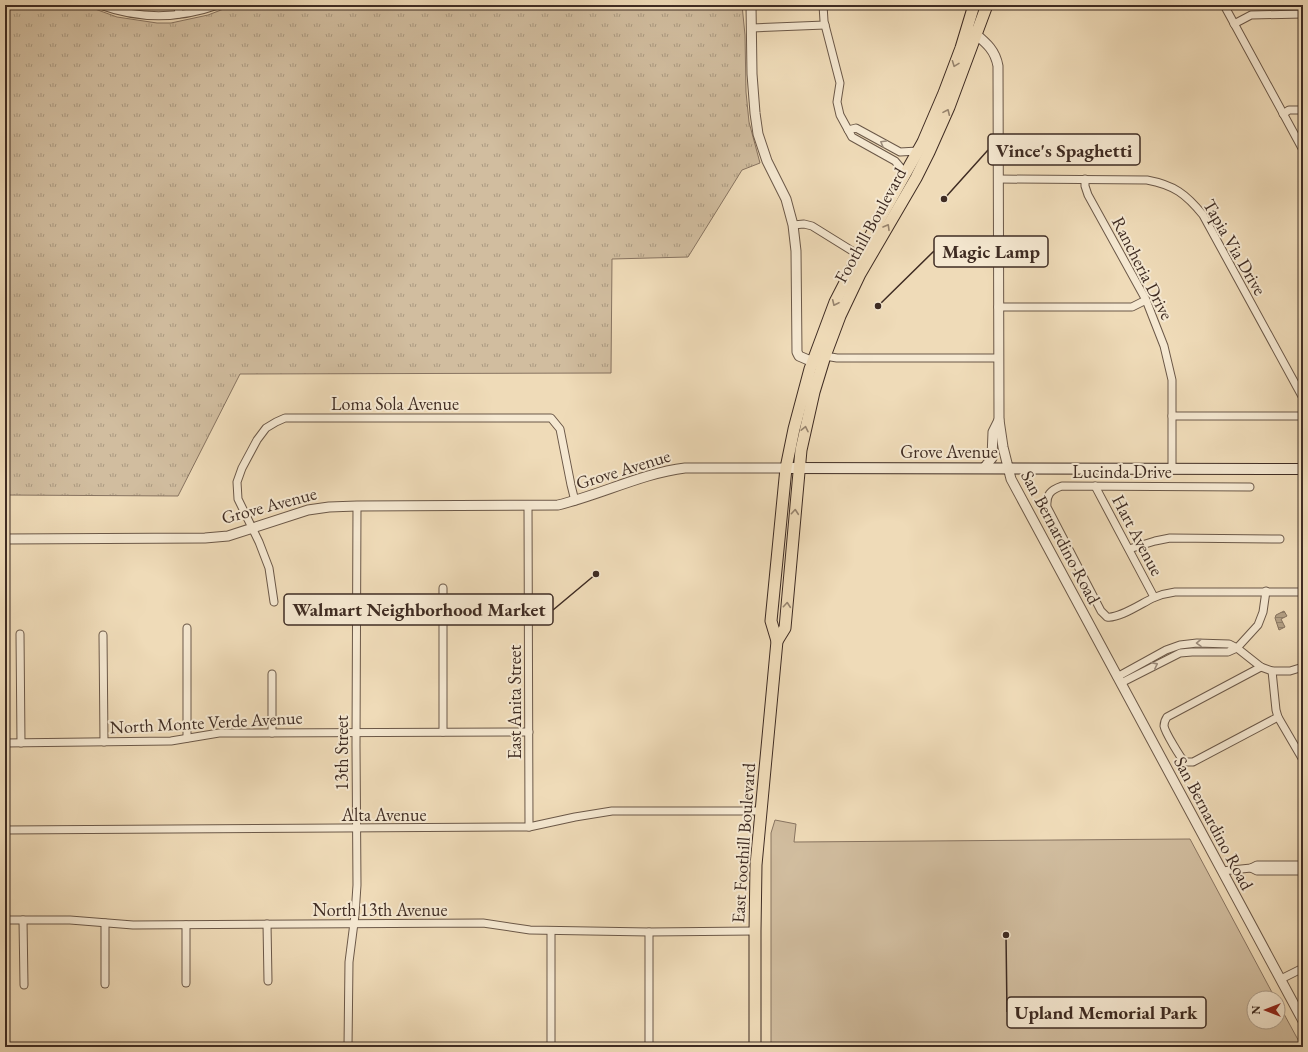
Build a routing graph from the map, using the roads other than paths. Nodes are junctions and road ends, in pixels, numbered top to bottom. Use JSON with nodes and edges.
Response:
{"nodes":[{"id":1,"x":100,"y":5,"type":"edge"},
{"id":2,"x":178,"y":5,"type":"edge"},
{"id":3,"x":218,"y":5,"type":"edge"},
{"id":4,"x":751,"y":5,"type":"edge"},
{"id":5,"x":823,"y":5,"type":"edge"},
{"id":6,"x":974,"y":5,"type":"edge"},
{"id":7,"x":987,"y":5,"type":"edge"},
{"id":8,"x":1224,"y":5,"type":"edge"},
{"id":9,"x":179,"y":14,"type":"junction"},
{"id":10,"x":1303,"y":14,"type":"edge"},
{"id":11,"x":1234,"y":24,"type":"junction"},
{"id":12,"x":826,"y":25,"type":"junction"},
{"id":13,"x":968,"y":27,"type":"junction"},
{"id":14,"x":752,"y":28,"type":"junction"},
{"id":15,"x":977,"y":35,"type":"junction"},
{"id":16,"x":1303,"y":110,"type":"edge"},
{"id":17,"x":1283,"y":114,"type":"junction"},
{"id":18,"x":848,"y":130,"type":"junction"},
{"id":19,"x":865,"y":133,"type":"junction"},
{"id":20,"x":860,"y":142,"type":"junction"},
{"id":21,"x":1303,"y":150,"type":"edge"},
{"id":22,"x":918,"y":151,"type":"junction"},
{"id":23,"x":900,"y":152,"type":"junction"},
{"id":24,"x":895,"y":161,"type":"junction"},
{"id":25,"x":906,"y":174,"type":"junction"},
{"id":26,"x":998,"y":179,"type":"junction"},
{"id":27,"x":1085,"y":179,"type":"junction"},
{"id":28,"x":793,"y":225,"type":"junction"},
{"id":29,"x":863,"y":258,"type":"junction"},
{"id":30,"x":1146,"y":300,"type":"junction"},
{"id":31,"x":998,"y":307,"type":"junction"},
{"id":32,"x":825,"y":356,"type":"junction"},
{"id":33,"x":998,"y":358,"type":"junction"},
{"id":34,"x":812,"y":362,"type":"junction"},
{"id":35,"x":1303,"y":398,"type":"edge"},
{"id":36,"x":1172,"y":416,"type":"junction"},
{"id":37,"x":1303,"y":416,"type":"edge"},
{"id":38,"x":999,"y":420,"type":"junction"},
{"id":39,"x":786,"y":468,"type":"junction"},
{"id":40,"x":800,"y":468,"type":"junction"},
{"id":41,"x":984,"y":468,"type":"junction"},
{"id":42,"x":1007,"y":468,"type":"junction"},
{"id":43,"x":1172,"y":469,"type":"junction"},
{"id":44,"x":1303,"y":469,"type":"edge"},
{"id":45,"x":1095,"y":486,"type":"junction"},
{"id":46,"x":1250,"y":487,"type":"dead end"},
{"id":47,"x":575,"y":501,"type":"junction"},
{"id":48,"x":528,"y":505,"type":"junction"},
{"id":49,"x":357,"y":506,"type":"junction"},
{"id":50,"x":252,"y":528,"type":"junction"},
{"id":51,"x":5,"y":539,"type":"edge"},
{"id":52,"x":1280,"y":539,"type":"dead end"},
{"id":53,"x":1129,"y":549,"type":"junction"},
{"id":54,"x":443,"y":588,"type":"dead end"},
{"id":55,"x":1266,"y":591,"type":"junction"},
{"id":56,"x":1303,"y":592,"type":"edge"},
{"id":57,"x":1154,"y":597,"type":"junction"},
{"id":58,"x":274,"y":602,"type":"dead end"},
{"id":59,"x":187,"y":628,"type":"dead end"},
{"id":60,"x":20,"y":634,"type":"dead end"},
{"id":61,"x":103,"y":635,"type":"dead end"},
{"id":62,"x":777,"y":641,"type":"junction"},
{"id":63,"x":1237,"y":648,"type":"junction"},
{"id":64,"x":1261,"y":667,"type":"junction"},
{"id":65,"x":1303,"y":667,"type":"edge"},
{"id":66,"x":1272,"y":670,"type":"junction"},
{"id":67,"x":272,"y":674,"type":"dead end"},
{"id":68,"x":1119,"y":680,"type":"junction"},
{"id":69,"x":1278,"y":717,"type":"junction"},
{"id":70,"x":443,"y":732,"type":"junction"},
{"id":71,"x":529,"y":732,"type":"junction"},
{"id":72,"x":272,"y":733,"type":"junction"},
{"id":73,"x":356,"y":733,"type":"junction"},
{"id":74,"x":187,"y":738,"type":"junction"},
{"id":75,"x":104,"y":742,"type":"junction"},
{"id":76,"x":5,"y":743,"type":"edge"},
{"id":77,"x":21,"y":743,"type":"junction"},
{"id":78,"x":1303,"y":760,"type":"edge"},
{"id":79,"x":761,"y":811,"type":"junction"},
{"id":80,"x":529,"y":827,"type":"junction"},
{"id":81,"x":356,"y":829,"type":"junction"},
{"id":82,"x":5,"y":830,"type":"edge"},
{"id":83,"x":1303,"y":865,"type":"edge"},
{"id":84,"x":1251,"y":868,"type":"junction"},
{"id":85,"x":1222,"y":871,"type":"junction"},
{"id":86,"x":1303,"y":871,"type":"edge"},
{"id":87,"x":5,"y":920,"type":"edge"},
{"id":88,"x":23,"y":920,"type":"junction"},
{"id":89,"x":105,"y":923,"type":"junction"},
{"id":90,"x":267,"y":924,"type":"junction"},
{"id":91,"x":354,"y":924,"type":"junction"},
{"id":92,"x":186,"y":925,"type":"junction"},
{"id":93,"x":550,"y":931,"type":"junction"},
{"id":94,"x":754,"y":931,"type":"junction"},
{"id":95,"x":649,"y":932,"type":"junction"},
{"id":96,"x":1303,"y":968,"type":"edge"},
{"id":97,"x":1281,"y":979,"type":"junction"},
{"id":98,"x":268,"y":982,"type":"dead end"},
{"id":99,"x":186,"y":983,"type":"dead end"},
{"id":100,"x":105,"y":984,"type":"dead end"},
{"id":101,"x":24,"y":985,"type":"dead end"},
{"id":102,"x":1303,"y":1021,"type":"edge"},
{"id":103,"x":348,"y":1047,"type":"edge"},
{"id":104,"x":551,"y":1047,"type":"edge"},
{"id":105,"x":649,"y":1047,"type":"edge"},
{"id":106,"x":755,"y":1047,"type":"edge"}],
"edges":[{"from":1,"to":9,"type":"street"},
{"from":2,"to":9,"type":"street"},
{"from":3,"to":9,"type":"street"},
{"from":4,"to":14,"type":"street"},
{"from":5,"to":12,"type":"street"},
{"from":6,"to":13,"type":"main road","name":"Foothill Boulevard"},
{"from":7,"to":15,"type":"main road","name":"Foothill Boulevard"},
{"from":8,"to":11,"type":"street"},
{"from":10,"to":11,"type":"street"},
{"from":11,"to":17,"type":"street"},
{"from":12,"to":14,"type":"street"},
{"from":12,"to":18,"type":"street"},
{"from":13,"to":15,"type":"street","name":"San Bernardino Road"},
{"from":13,"to":22,"type":"main road","name":"Foothill Boulevard","one_way":true},
{"from":14,"to":28,"type":"street"},
{"from":15,"to":26,"type":"street","name":"San Bernardino Road"},
{"from":29,"to":15,"type":"main road","name":"Foothill Boulevard","one_way":true},
{"from":16,"to":17,"type":"street"},
{"from":17,"to":21,"type":"street"},
{"from":18,"to":19,"type":"street"},
{"from":18,"to":20,"type":"street"},
{"from":19,"to":20,"type":"street"},
{"from":23,"to":19,"type":"street","one_way":true},
{"from":20,"to":24,"type":"street"},
{"from":22,"to":23,"type":"street"},
{"from":22,"to":25,"type":"main road","name":"Foothill Boulevard"},
{"from":23,"to":24,"type":"street"},
{"from":24,"to":25,"type":"street"},
{"from":25,"to":29,"type":"main road","name":"Foothill Boulevard"},
{"from":26,"to":27,"type":"street","name":"Tapia Via Drive"},
{"from":26,"to":31,"type":"street","name":"San Bernardino Road"},
{"from":27,"to":30,"type":"street","name":"Rancheria Drive"},
{"from":27,"to":35,"type":"street","name":"Tapia Via Drive"},
{"from":28,"to":29,"type":"street"},
{"from":28,"to":34,"type":"street"},
{"from":29,"to":32,"type":"main road","name":"Foothill Boulevard"},
{"from":29,"to":34,"type":"main road","name":"Foothill Boulevard","one_way":true},
{"from":30,"to":31,"type":"street"},
{"from":30,"to":36,"type":"street","name":"Rancheria Drive"},
{"from":31,"to":33,"type":"street","name":"San Bernardino Road"},
{"from":32,"to":33,"type":"street"},
{"from":40,"to":32,"type":"main road","name":"Foothill Boulevard","one_way":true},
{"from":33,"to":38,"type":"street","name":"San Bernardino Road"},
{"from":34,"to":39,"type":"main road","name":"Foothill Boulevard"},
{"from":36,"to":37,"type":"street"},
{"from":36,"to":43,"type":"street","name":"Rancheria Drive"},
{"from":38,"to":41,"type":"street"},
{"from":38,"to":42,"type":"street","name":"San Bernardino Road"},
{"from":39,"to":40,"type":"main road","name":"Grove Avenue"},
{"from":39,"to":47,"type":"street","name":"Grove Avenue"},
{"from":39,"to":62,"type":"main road","name":"East Foothill Boulevard"},
{"from":40,"to":41,"type":"main road","name":"Grove Avenue"},
{"from":62,"to":40,"type":"main road","name":"East Foothill Boulevard","one_way":true},
{"from":41,"to":42,"type":"main road","name":"Grove Avenue"},
{"from":42,"to":43,"type":"main road","name":"Grove Avenue"},
{"from":42,"to":68,"type":"street","name":"San Bernardino Road"},
{"from":43,"to":44,"type":"main road","name":"Grove Avenue"},
{"from":45,"to":46,"type":"street","name":"Lucinda Drive"},
{"from":45,"to":53,"type":"street","name":"Hart Avenue"},
{"from":45,"to":57,"type":"street","name":"Lucinda Drive"},
{"from":47,"to":48,"type":"street","name":"Grove Avenue"},
{"from":47,"to":50,"type":"street","name":"Loma Sola Avenue"},
{"from":48,"to":49,"type":"street","name":"Grove Avenue"},
{"from":48,"to":71,"type":"street","name":"East Anita Street"},
{"from":49,"to":50,"type":"street","name":"Grove Avenue"},
{"from":49,"to":73,"type":"street","name":"13th Street"},
{"from":50,"to":51,"type":"street","name":"Grove Avenue"},
{"from":50,"to":58,"type":"street"},
{"from":52,"to":53,"type":"street"},
{"from":53,"to":57,"type":"street","name":"Hart Avenue"},
{"from":54,"to":70,"type":"street"},
{"from":55,"to":56,"type":"street","name":"Lucinda Drive"},
{"from":55,"to":57,"type":"street","name":"Lucinda Drive"},
{"from":55,"to":63,"type":"street"},
{"from":59,"to":74,"type":"street"},
{"from":60,"to":77,"type":"street"},
{"from":61,"to":75,"type":"street"},
{"from":62,"to":79,"type":"main road","name":"East Foothill Boulevard"},
{"from":63,"to":64,"type":"street"},
{"from":63,"to":68,"type":"street"},
{"from":64,"to":66,"type":"street"},
{"from":64,"to":69,"type":"street"},
{"from":65,"to":66,"type":"street"},
{"from":66,"to":69,"type":"street"},
{"from":67,"to":72,"type":"street"},
{"from":68,"to":85,"type":"street","name":"San Bernardino Road"},
{"from":69,"to":78,"type":"street"},
{"from":70,"to":71,"type":"street","name":"North Monte Verde Avenue"},
{"from":70,"to":73,"type":"street","name":"North Monte Verde Avenue"},
{"from":71,"to":80,"type":"street","name":"East Anita Street"},
{"from":72,"to":73,"type":"street","name":"North Monte Verde Avenue"},
{"from":72,"to":74,"type":"street","name":"North Monte Verde Avenue"},
{"from":73,"to":81,"type":"street","name":"13th Street"},
{"from":74,"to":75,"type":"street","name":"North Monte Verde Avenue"},
{"from":75,"to":77,"type":"street","name":"North Monte Verde Avenue"},
{"from":76,"to":77,"type":"street","name":"North Monte Verde Avenue"},
{"from":79,"to":80,"type":"street","name":"Alta Avenue"},
{"from":79,"to":94,"type":"main road","name":"East Foothill Boulevard"},
{"from":80,"to":81,"type":"street","name":"Alta Avenue"},
{"from":81,"to":82,"type":"street","name":"Alta Avenue"},
{"from":81,"to":91,"type":"street","name":"13th Street"},
{"from":83,"to":84,"type":"street"},
{"from":84,"to":85,"type":"street"},
{"from":84,"to":86,"type":"street"},
{"from":85,"to":97,"type":"street","name":"San Bernardino Road"},
{"from":87,"to":88,"type":"street","name":"North 13th Avenue"},
{"from":88,"to":89,"type":"street","name":"North 13th Avenue"},
{"from":88,"to":101,"type":"street"},
{"from":89,"to":92,"type":"street","name":"North 13th Avenue"},
{"from":89,"to":100,"type":"street"},
{"from":90,"to":91,"type":"street","name":"North 13th Avenue"},
{"from":90,"to":92,"type":"street","name":"North 13th Avenue"},
{"from":90,"to":98,"type":"street"},
{"from":91,"to":93,"type":"street","name":"North 13th Avenue"},
{"from":91,"to":103,"type":"street","name":"13th Street"},
{"from":92,"to":99,"type":"street"},
{"from":93,"to":95,"type":"street","name":"North 13th Avenue"},
{"from":93,"to":104,"type":"street"},
{"from":94,"to":95,"type":"street","name":"North 13th Avenue"},
{"from":94,"to":106,"type":"main road","name":"East Foothill Boulevard"},
{"from":95,"to":105,"type":"street"},
{"from":96,"to":97,"type":"street"},
{"from":97,"to":102,"type":"street","name":"San Bernardino Road"}]}
